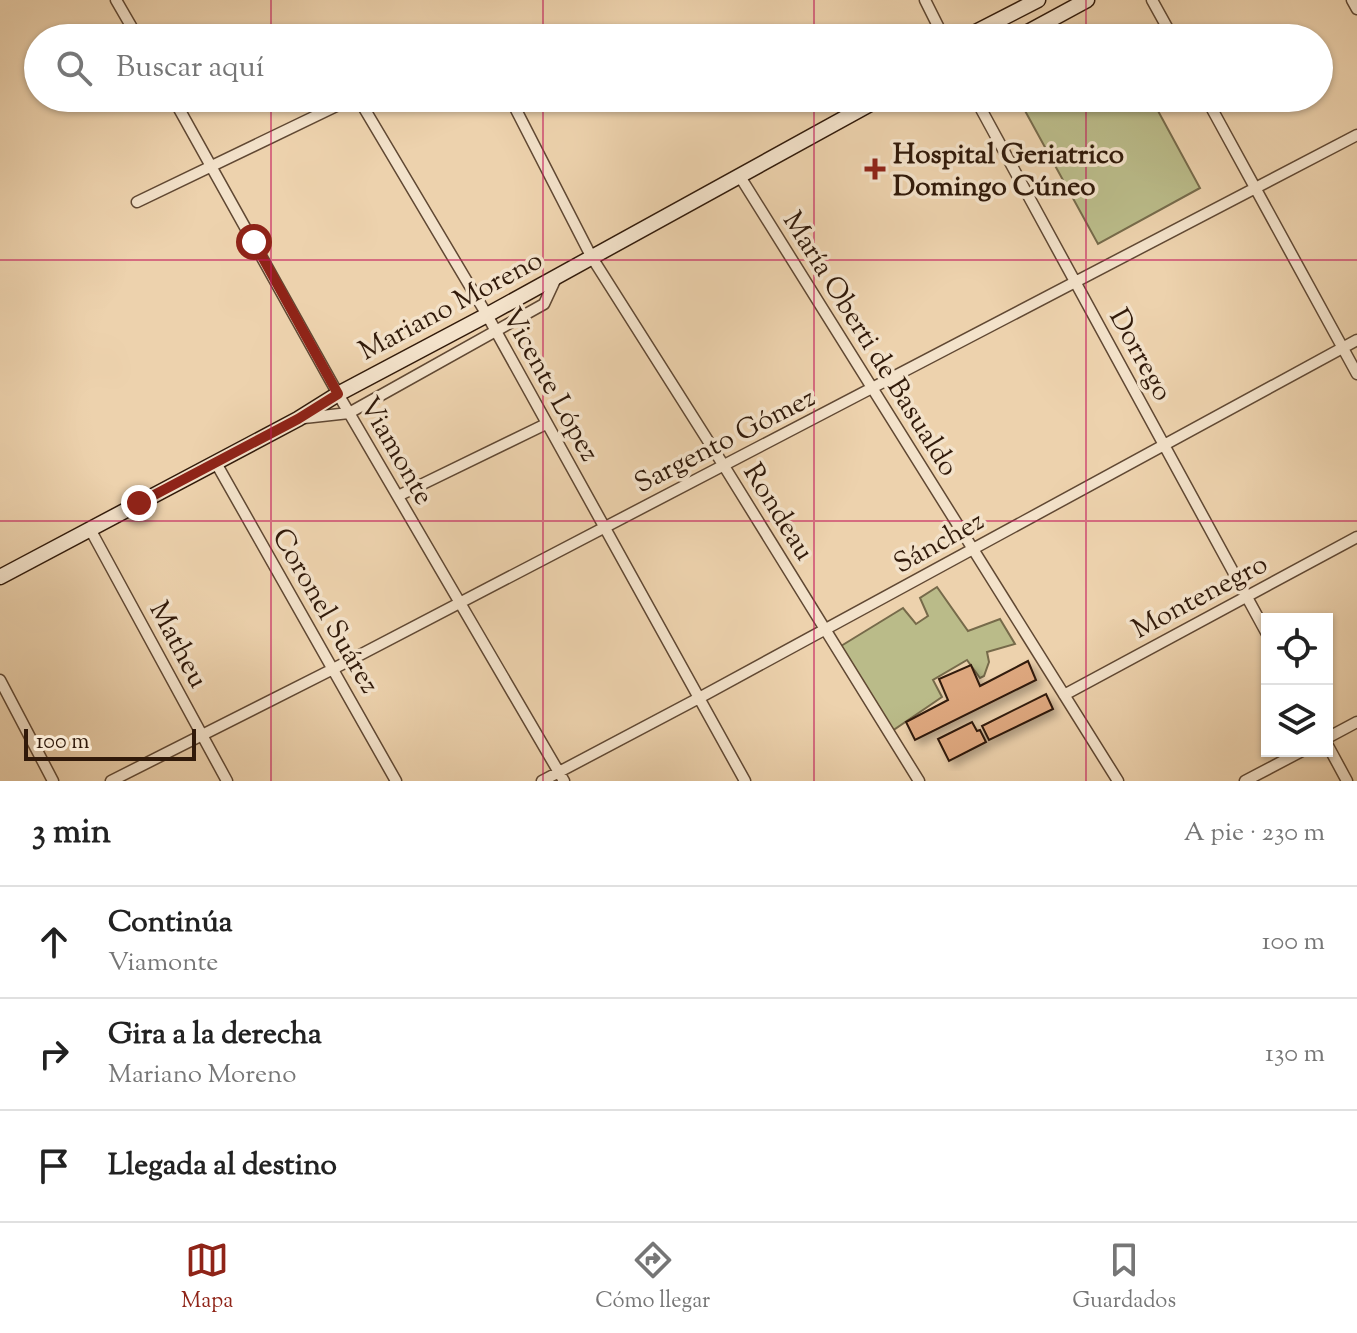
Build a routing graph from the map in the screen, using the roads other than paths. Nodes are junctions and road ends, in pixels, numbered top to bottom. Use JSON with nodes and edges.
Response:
{"nodes":[{"id":1,"x":116,"y":0,"type":"edge"},
{"id":2,"x":925,"y":0,"type":"edge"},
{"id":3,"x":1038,"y":0,"type":"edge"},
{"id":4,"x":1087,"y":0,"type":"edge"},
{"id":5,"x":1152,"y":0,"type":"edge"},
{"id":6,"x":1352,"y":0,"type":"edge"},
{"id":7,"x":1357,"y":9,"type":"edge"},
{"id":8,"x":130,"y":24,"type":"edge"},
{"id":9,"x":937,"y":24,"type":"edge"},
{"id":10,"x":991,"y":24,"type":"edge"},
{"id":11,"x":1043,"y":24,"type":"edge"},
{"id":12,"x":1165,"y":24,"type":"edge"},
{"id":13,"x":181,"y":112,"type":"edge"},
{"id":14,"x":327,"y":112,"type":"edge"},
{"id":15,"x":364,"y":112,"type":"edge"},
{"id":16,"x":517,"y":112,"type":"edge"},
{"id":17,"x":855,"y":112,"type":"edge"},
{"id":18,"x":983,"y":112,"type":"edge"},
{"id":19,"x":1214,"y":112,"type":"edge"},
{"id":20,"x":1357,"y":135,"type":"edge"},
{"id":21,"x":212,"y":167,"type":"junction"},
{"id":22,"x":739,"y":175,"type":"junction"},
{"id":23,"x":1255,"y":188,"type":"junction"},
{"id":24,"x":137,"y":202,"type":"dead end"},
{"id":25,"x":591,"y":256,"type":"junction"},
{"id":26,"x":558,"y":275,"type":"junction"},
{"id":27,"x":1075,"y":282,"type":"junction"},
{"id":28,"x":487,"y":315,"type":"junction"},
{"id":29,"x":495,"y":332,"type":"junction"},
{"id":30,"x":1357,"y":340,"type":"edge"},
{"id":31,"x":1343,"y":348,"type":"junction"},
{"id":32,"x":1357,"y":374,"type":"edge"},
{"id":33,"x":872,"y":389,"type":"junction"},
{"id":34,"x":338,"y":394,"type":"junction"},
{"id":35,"x":349,"y":413,"type":"junction"},
{"id":36,"x":298,"y":419,"type":"junction"},
{"id":37,"x":546,"y":424,"type":"junction"},
{"id":38,"x":1164,"y":445,"type":"junction"},
{"id":39,"x":216,"y":463,"type":"junction"},
{"id":40,"x":724,"y":466,"type":"junction"},
{"id":41,"x":398,"y":496,"type":"junction"},
{"id":42,"x":604,"y":528,"type":"junction"},
{"id":43,"x":90,"y":529,"type":"junction"},
{"id":44,"x":1357,"y":537,"type":"edge"},
{"id":45,"x":973,"y":549,"type":"junction"},
{"id":46,"x":0,"y":577,"type":"edge"},
{"id":47,"x":1247,"y":597,"type":"junction"},
{"id":48,"x":460,"y":603,"type":"junction"},
{"id":49,"x":1261,"y":623,"type":"edge"},
{"id":50,"x":825,"y":630,"type":"junction"},
{"id":51,"x":333,"y":669,"type":"junction"},
{"id":52,"x":0,"y":680,"type":"edge"},
{"id":53,"x":1064,"y":695,"type":"junction"},
{"id":54,"x":699,"y":698,"type":"junction"},
{"id":55,"x":1357,"y":722,"type":"edge"},
{"id":56,"x":202,"y":735,"type":"junction"},
{"id":57,"x":1333,"y":735,"type":"edge"},
{"id":58,"x":1333,"y":755,"type":"edge"},
{"id":59,"x":1291,"y":757,"type":"edge"},
{"id":60,"x":562,"y":776,"type":"edge"},
{"id":61,"x":917,"y":780,"type":"edge"},
{"id":62,"x":53,"y":781,"type":"edge"},
{"id":63,"x":111,"y":781,"type":"edge"},
{"id":64,"x":227,"y":781,"type":"edge"},
{"id":65,"x":396,"y":781,"type":"edge"},
{"id":66,"x":542,"y":781,"type":"edge"},
{"id":67,"x":745,"y":781,"type":"edge"},
{"id":68,"x":1118,"y":781,"type":"edge"},
{"id":69,"x":1245,"y":781,"type":"edge"},
{"id":70,"x":1347,"y":781,"type":"edge"}],
"edges":[{"from":1,"to":8,"type":"street"},
{"from":2,"to":9,"type":"street"},
{"from":3,"to":10,"type":"main road"},
{"from":4,"to":11,"type":"main road"},
{"from":5,"to":12,"type":"street"},
{"from":6,"to":7,"type":"street"},
{"from":13,"to":21,"type":"street","name":"Viamonte"},
{"from":14,"to":21,"type":"street"},
{"from":15,"to":28,"type":"street","name":"Vicente López"},
{"from":16,"to":25,"type":"street","name":"Rondeau"},
{"from":17,"to":22,"type":"main road","name":"Mariano Moreno"},
{"from":18,"to":27,"type":"street","name":"Dorrego"},
{"from":19,"to":23,"type":"street"},
{"from":20,"to":23,"type":"street","name":"Sargento Gómez"},
{"from":21,"to":24,"type":"street"},
{"from":21,"to":34,"type":"street","name":"Viamonte"},
{"from":22,"to":25,"type":"main road","name":"Mariano Moreno"},
{"from":22,"to":33,"type":"street","name":"María Oberti de Basualdo"},
{"from":23,"to":27,"type":"street","name":"Sargento Gómez"},
{"from":23,"to":31,"type":"street"},
{"from":25,"to":26,"type":"main road","name":"Mariano Moreno"},
{"from":25,"to":40,"type":"street","name":"Rondeau"},
{"from":26,"to":28,"type":"main road","name":"Mariano Moreno"},
{"from":26,"to":29,"type":"street"},
{"from":27,"to":33,"type":"street","name":"Sargento Gómez"},
{"from":27,"to":38,"type":"street","name":"Dorrego"},
{"from":28,"to":29,"type":"street","name":"Vicente López"},
{"from":28,"to":34,"type":"main road","name":"Mariano Moreno"},
{"from":29,"to":35,"type":"street"},
{"from":29,"to":37,"type":"street","name":"Vicente López"},
{"from":30,"to":31,"type":"street","name":"Sánchez"},
{"from":31,"to":32,"type":"street"},
{"from":31,"to":38,"type":"street","name":"Sánchez"},
{"from":33,"to":40,"type":"street","name":"Sargento Gómez"},
{"from":33,"to":45,"type":"street","name":"María Oberti de Basualdo"},
{"from":34,"to":35,"type":"street","name":"Viamonte"},
{"from":34,"to":36,"type":"main road","name":"Mariano Moreno"},
{"from":35,"to":36,"type":"street"},
{"from":35,"to":41,"type":"street","name":"Viamonte"},
{"from":36,"to":39,"type":"main road","name":"Mariano Moreno"},
{"from":37,"to":41,"type":"street"},
{"from":37,"to":42,"type":"street","name":"Vicente López"},
{"from":38,"to":45,"type":"street","name":"Sánchez"},
{"from":38,"to":47,"type":"street","name":"Dorrego"},
{"from":39,"to":43,"type":"main road","name":"Mariano Moreno"},
{"from":39,"to":51,"type":"street","name":"Coronel Suárez"},
{"from":40,"to":42,"type":"street","name":"Sargento Gómez"},
{"from":40,"to":50,"type":"street","name":"Rondeau"},
{"from":41,"to":48,"type":"street","name":"Viamonte"},
{"from":42,"to":48,"type":"street","name":"Sargento Gómez"},
{"from":42,"to":54,"type":"street","name":"Vicente López"},
{"from":43,"to":46,"type":"main road","name":"Mariano Moreno"},
{"from":43,"to":56,"type":"street","name":"Matheu"},
{"from":44,"to":47,"type":"street","name":"Montenegro"},
{"from":45,"to":50,"type":"street","name":"Sánchez"},
{"from":45,"to":53,"type":"street","name":"María Oberti de Basualdo"},
{"from":47,"to":49,"type":"street","name":"Dorrego"},
{"from":47,"to":53,"type":"street","name":"Montenegro"},
{"from":48,"to":51,"type":"street","name":"Sargento Gómez"},
{"from":48,"to":60,"type":"street","name":"Viamonte"},
{"from":50,"to":54,"type":"street","name":"Sánchez"},
{"from":50,"to":61,"type":"street","name":"Rondeau"},
{"from":51,"to":56,"type":"street","name":"Sargento Gómez"},
{"from":51,"to":65,"type":"street","name":"Coronel Suárez"},
{"from":52,"to":62,"type":"street"},
{"from":53,"to":68,"type":"street","name":"María Oberti de Basualdo"},
{"from":54,"to":60,"type":"street","name":"Sánchez"},
{"from":54,"to":67,"type":"street","name":"Vicente López"},
{"from":55,"to":57,"type":"street"},
{"from":56,"to":63,"type":"street","name":"Sargento Gómez"},
{"from":56,"to":64,"type":"street","name":"Matheu"},
{"from":58,"to":70,"type":"street"},
{"from":59,"to":69,"type":"street"},
{"from":60,"to":66,"type":"street","name":"Sánchez"}]}
